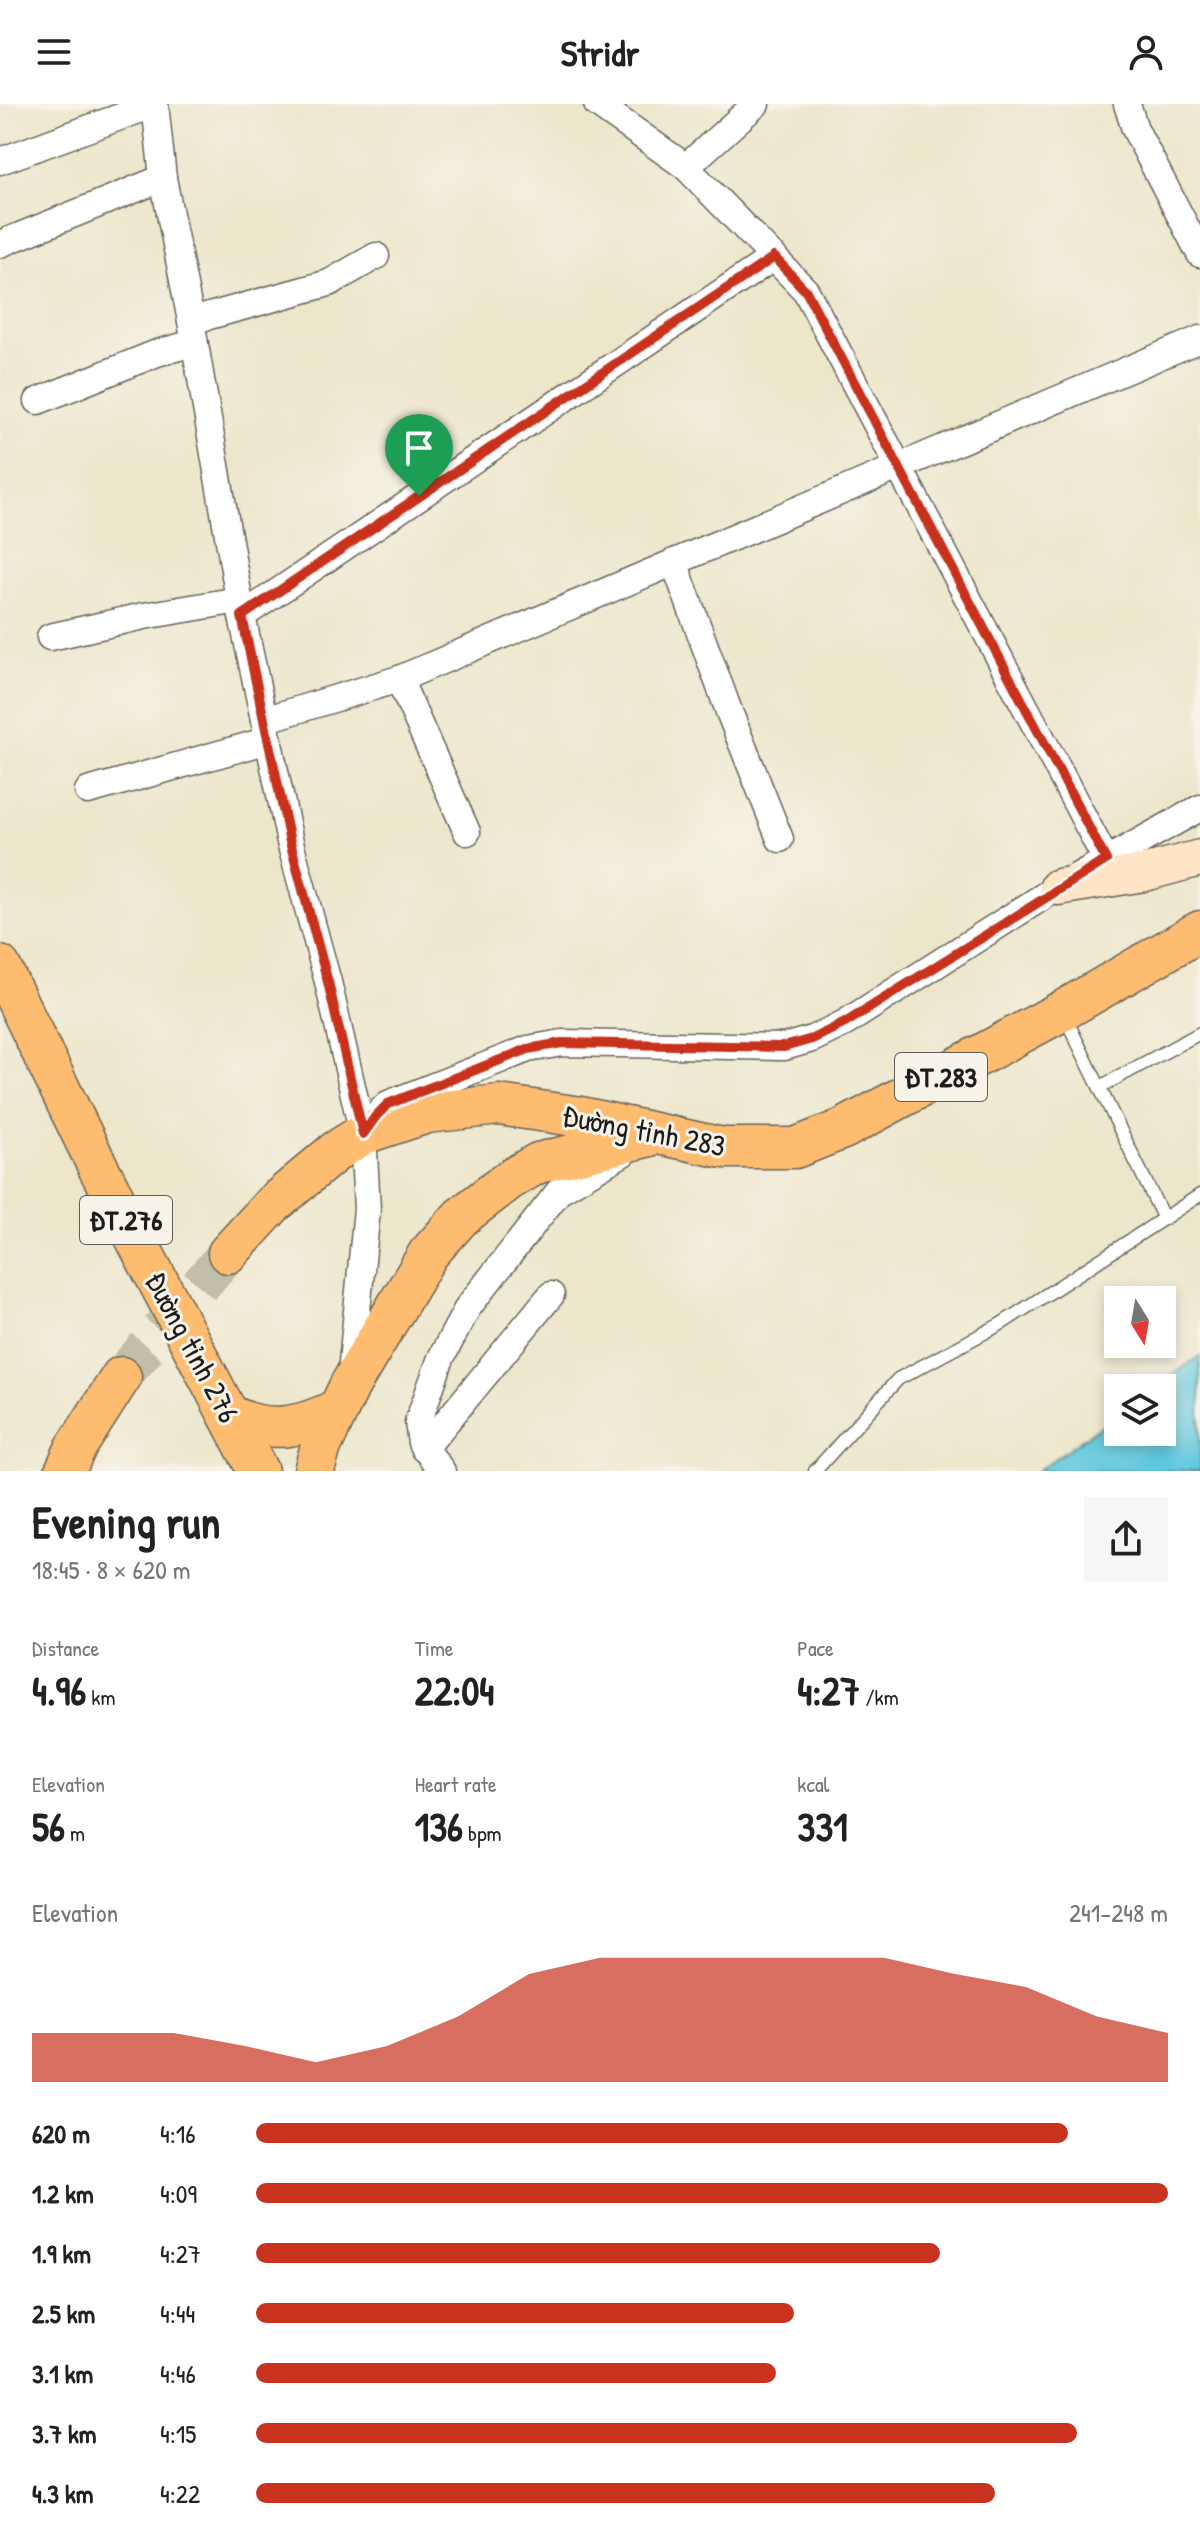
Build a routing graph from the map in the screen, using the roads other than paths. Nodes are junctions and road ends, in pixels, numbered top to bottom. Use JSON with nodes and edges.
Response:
{"nodes":[{"id":1,"x":155,"y":104,"type":"edge"},
{"id":2,"x":597,"y":104,"type":"edge"},
{"id":3,"x":756,"y":104,"type":"edge"},
{"id":4,"x":1127,"y":104,"type":"edge"},
{"id":5,"x":0,"y":161,"type":"edge"},
{"id":6,"x":686,"y":167,"type":"junction"},
{"id":7,"x":163,"y":178,"type":"junction"},
{"id":8,"x":0,"y":244,"type":"edge"},
{"id":9,"x":1200,"y":254,"type":"edge"},
{"id":10,"x":376,"y":256,"type":"dead end"},
{"id":11,"x":774,"y":257,"type":"junction"},
{"id":12,"x":192,"y":332,"type":"junction"},
{"id":13,"x":1200,"y":339,"type":"edge"},
{"id":14,"x":38,"y":401,"type":"dead end"},
{"id":15,"x":897,"y":467,"type":"junction"},
{"id":16,"x":674,"y":562,"type":"junction"},
{"id":17,"x":240,"y":608,"type":"junction"},
{"id":18,"x":50,"y":637,"type":"dead end"},
{"id":19,"x":399,"y":679,"type":"junction"},
{"id":20,"x":267,"y":730,"type":"junction"},
{"id":21,"x":88,"y":791,"type":"dead end"},
{"id":22,"x":1200,"y":808,"type":"edge"},
{"id":23,"x":467,"y":832,"type":"dead end"},
{"id":24,"x":780,"y":839,"type":"dead end"},
{"id":25,"x":1200,"y":858,"type":"edge"},
{"id":26,"x":1106,"y":860,"type":"junction"},
{"id":27,"x":1058,"y":887,"type":"junction"},
{"id":28,"x":1200,"y":931,"type":"edge"},
{"id":29,"x":0,"y":966,"type":"edge"},
{"id":30,"x":1062,"y":1011,"type":"junction"},
{"id":31,"x":1200,"y":1033,"type":"edge"},
{"id":32,"x":1100,"y":1087,"type":"junction"},
{"id":33,"x":662,"y":1133,"type":"junction"},
{"id":34,"x":363,"y":1134,"type":"junction"},
{"id":35,"x":1200,"y":1195,"type":"edge"},
{"id":36,"x":1164,"y":1219,"type":"junction"},
{"id":37,"x":228,"y":1253,"type":"tunnel mouth"},
{"id":38,"x":551,"y":1295,"type":"dead end"},
{"id":39,"x":121,"y":1377,"type":"tunnel mouth"},
{"id":40,"x":344,"y":1397,"type":"junction"},
{"id":41,"x":228,"y":1414,"type":"junction"},
{"id":42,"x":424,"y":1449,"type":"junction"},
{"id":43,"x":65,"y":1471,"type":"edge"},
{"id":44,"x":258,"y":1471,"type":"edge"},
{"id":45,"x":314,"y":1471,"type":"edge"},
{"id":46,"x":442,"y":1471,"type":"edge"},
{"id":47,"x":815,"y":1471,"type":"edge"}],
"edges":[{"from":1,"to":5,"type":"street"},
{"from":1,"to":7,"type":"street"},
{"from":2,"to":6,"type":"street"},
{"from":3,"to":6,"type":"street"},
{"from":4,"to":9,"type":"street"},
{"from":6,"to":11,"type":"street"},
{"from":7,"to":8,"type":"street"},
{"from":7,"to":12,"type":"street"},
{"from":10,"to":12,"type":"street"},
{"from":11,"to":15,"type":"street"},
{"from":11,"to":17,"type":"street"},
{"from":12,"to":14,"type":"street"},
{"from":12,"to":17,"type":"street"},
{"from":13,"to":15,"type":"street"},
{"from":15,"to":16,"type":"street"},
{"from":15,"to":26,"type":"street"},
{"from":16,"to":19,"type":"street"},
{"from":16,"to":24,"type":"street"},
{"from":17,"to":18,"type":"street"},
{"from":17,"to":20,"type":"street"},
{"from":19,"to":20,"type":"street"},
{"from":19,"to":23,"type":"street"},
{"from":20,"to":21,"type":"street"},
{"from":20,"to":34,"type":"street"},
{"from":22,"to":26,"type":"street"},
{"from":25,"to":27,"type":"main road"},
{"from":26,"to":27,"type":"street"},
{"from":27,"to":34,"type":"street"},
{"from":28,"to":30,"type":"main road","name":"Đường tỉnh 283","number":"ĐT.283"},
{"from":29,"to":41,"type":"main road","name":"Đường tỉnh 276","number":"ĐT.276"},
{"from":30,"to":32,"type":"lane"},
{"from":30,"to":33,"type":"main road","name":"Đường tỉnh 283","number":"ĐT.283"},
{"from":31,"to":32,"type":"lane"},
{"from":32,"to":36,"type":"lane"},
{"from":33,"to":34,"type":"main road","name":"Đường tỉnh 283","number":"ĐT.283"},
{"from":33,"to":40,"type":"main road"},
{"from":33,"to":42,"type":"street"},
{"from":34,"to":37,"type":"main road","name":"Đường tỉnh 283","number":"ĐT.283"},
{"from":34,"to":40,"type":"street"},
{"from":35,"to":36,"type":"lane"},
{"from":36,"to":47,"type":"lane"},
{"from":38,"to":42,"type":"street"},
{"from":39,"to":43,"type":"main road"},
{"from":40,"to":41,"type":"main road"},
{"from":40,"to":45,"type":"main road"},
{"from":41,"to":44,"type":"main road","name":"Đường tỉnh 276","number":"ĐT.276"},
{"from":42,"to":46,"type":"street"}]}
